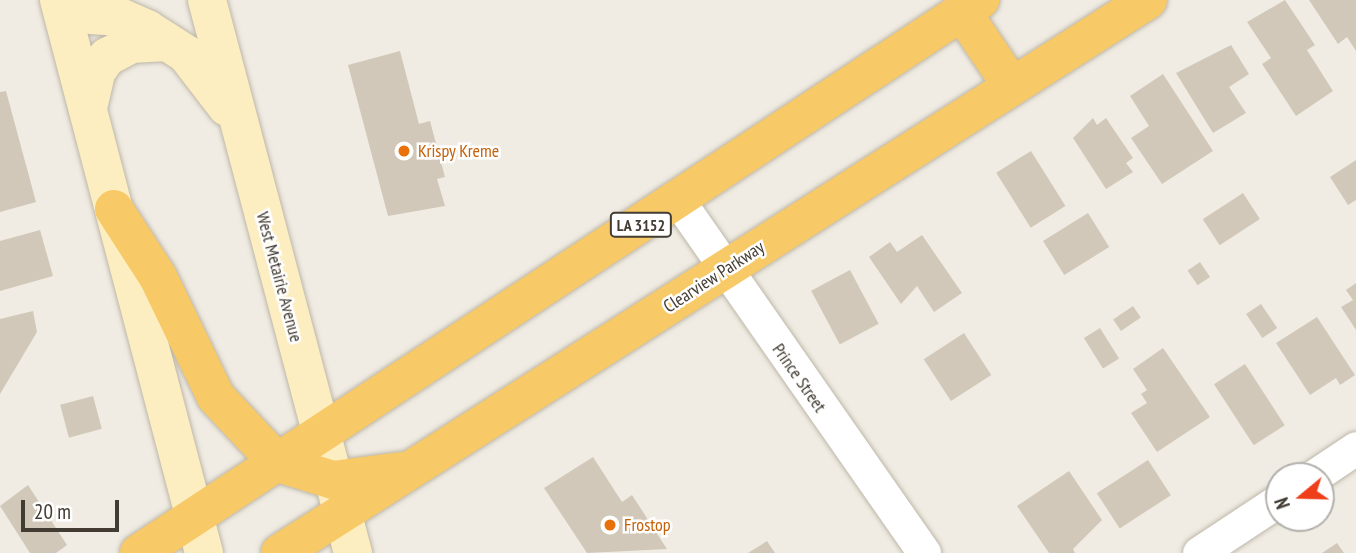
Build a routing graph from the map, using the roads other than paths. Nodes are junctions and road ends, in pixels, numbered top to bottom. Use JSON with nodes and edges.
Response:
{"nodes":[{"id":1,"x":207,"y":0,"type":"edge"},
{"id":2,"x":1148,"y":0,"type":"edge"},
{"id":3,"x":971,"y":6,"type":"edge"},
{"id":4,"x":61,"y":7,"type":"edge"},
{"id":5,"x":167,"y":42,"type":"junction"},
{"id":6,"x":1012,"y":86,"type":"junction"},
{"id":7,"x":88,"y":108,"type":"junction"},
{"id":8,"x":242,"y":133,"type":"junction"},
{"id":9,"x":678,"y":200,"type":"junction"},
{"id":10,"x":114,"y":209,"type":"junction"},
{"id":11,"x":723,"y":271,"type":"junction"},
{"id":12,"x":320,"y":436,"type":"junction"},
{"id":13,"x":1356,"y":448,"type":"edge"},
{"id":14,"x":1335,"y":462,"type":"edge"},
{"id":15,"x":278,"y":463,"type":"junction"},
{"id":16,"x":423,"y":464,"type":"junction"},
{"id":17,"x":333,"y":480,"type":"junction"},
{"id":18,"x":1265,"y":509,"type":"edge"},
{"id":19,"x":343,"y":516,"type":"junction"},
{"id":20,"x":194,"y":517,"type":"junction"},
{"id":21,"x":139,"y":553,"type":"edge"},
{"id":22,"x":204,"y":553,"type":"edge"},
{"id":23,"x":280,"y":553,"type":"edge"},
{"id":24,"x":353,"y":553,"type":"edge"},
{"id":25,"x":924,"y":553,"type":"edge"},
{"id":26,"x":1199,"y":553,"type":"edge"}],
"edges":[{"from":1,"to":8,"type":"main road","name":"West Metairie Avenue"},
{"from":2,"to":6,"type":"highway","name":"Clearview Parkway"},
{"from":3,"to":6,"type":"highway"},
{"from":3,"to":9,"type":"highway","number":"LA 3152"},
{"from":4,"to":5,"type":"main road"},
{"from":4,"to":7,"type":"main road"},
{"from":5,"to":7,"type":"main road"},
{"from":5,"to":8,"type":"main road"},
{"from":6,"to":11,"type":"highway","name":"Clearview Parkway"},
{"from":7,"to":10,"type":"main road"},
{"from":8,"to":12,"type":"main road","name":"West Metairie Avenue"},
{"from":9,"to":11,"type":"street","name":"Prince Street"},
{"from":9,"to":12,"type":"highway","number":"LA 3152"},
{"from":10,"to":15,"type":"highway"},
{"from":10,"to":20,"type":"main road"},
{"from":11,"to":16,"type":"highway","name":"Clearview Parkway"},
{"from":11,"to":25,"type":"street","name":"Prince Street"},
{"from":12,"to":15,"type":"highway","number":"LA 3152"},
{"from":12,"to":17,"type":"main road","name":"West Metairie Avenue"},
{"from":13,"to":14,"type":"street"},
{"from":15,"to":17,"type":"highway"},
{"from":15,"to":20,"type":"highway","number":"LA 3152"},
{"from":16,"to":17,"type":"highway"},
{"from":16,"to":19,"type":"highway","name":"Clearview Parkway"},
{"from":17,"to":19,"type":"main road","name":"West Metairie Avenue"},
{"from":18,"to":26,"type":"street"},
{"from":19,"to":23,"type":"highway","name":"Clearview Parkway"},
{"from":19,"to":24,"type":"main road","name":"West Metairie Avenue"},
{"from":20,"to":21,"type":"highway","number":"LA 3152"},
{"from":20,"to":22,"type":"main road"}]}
